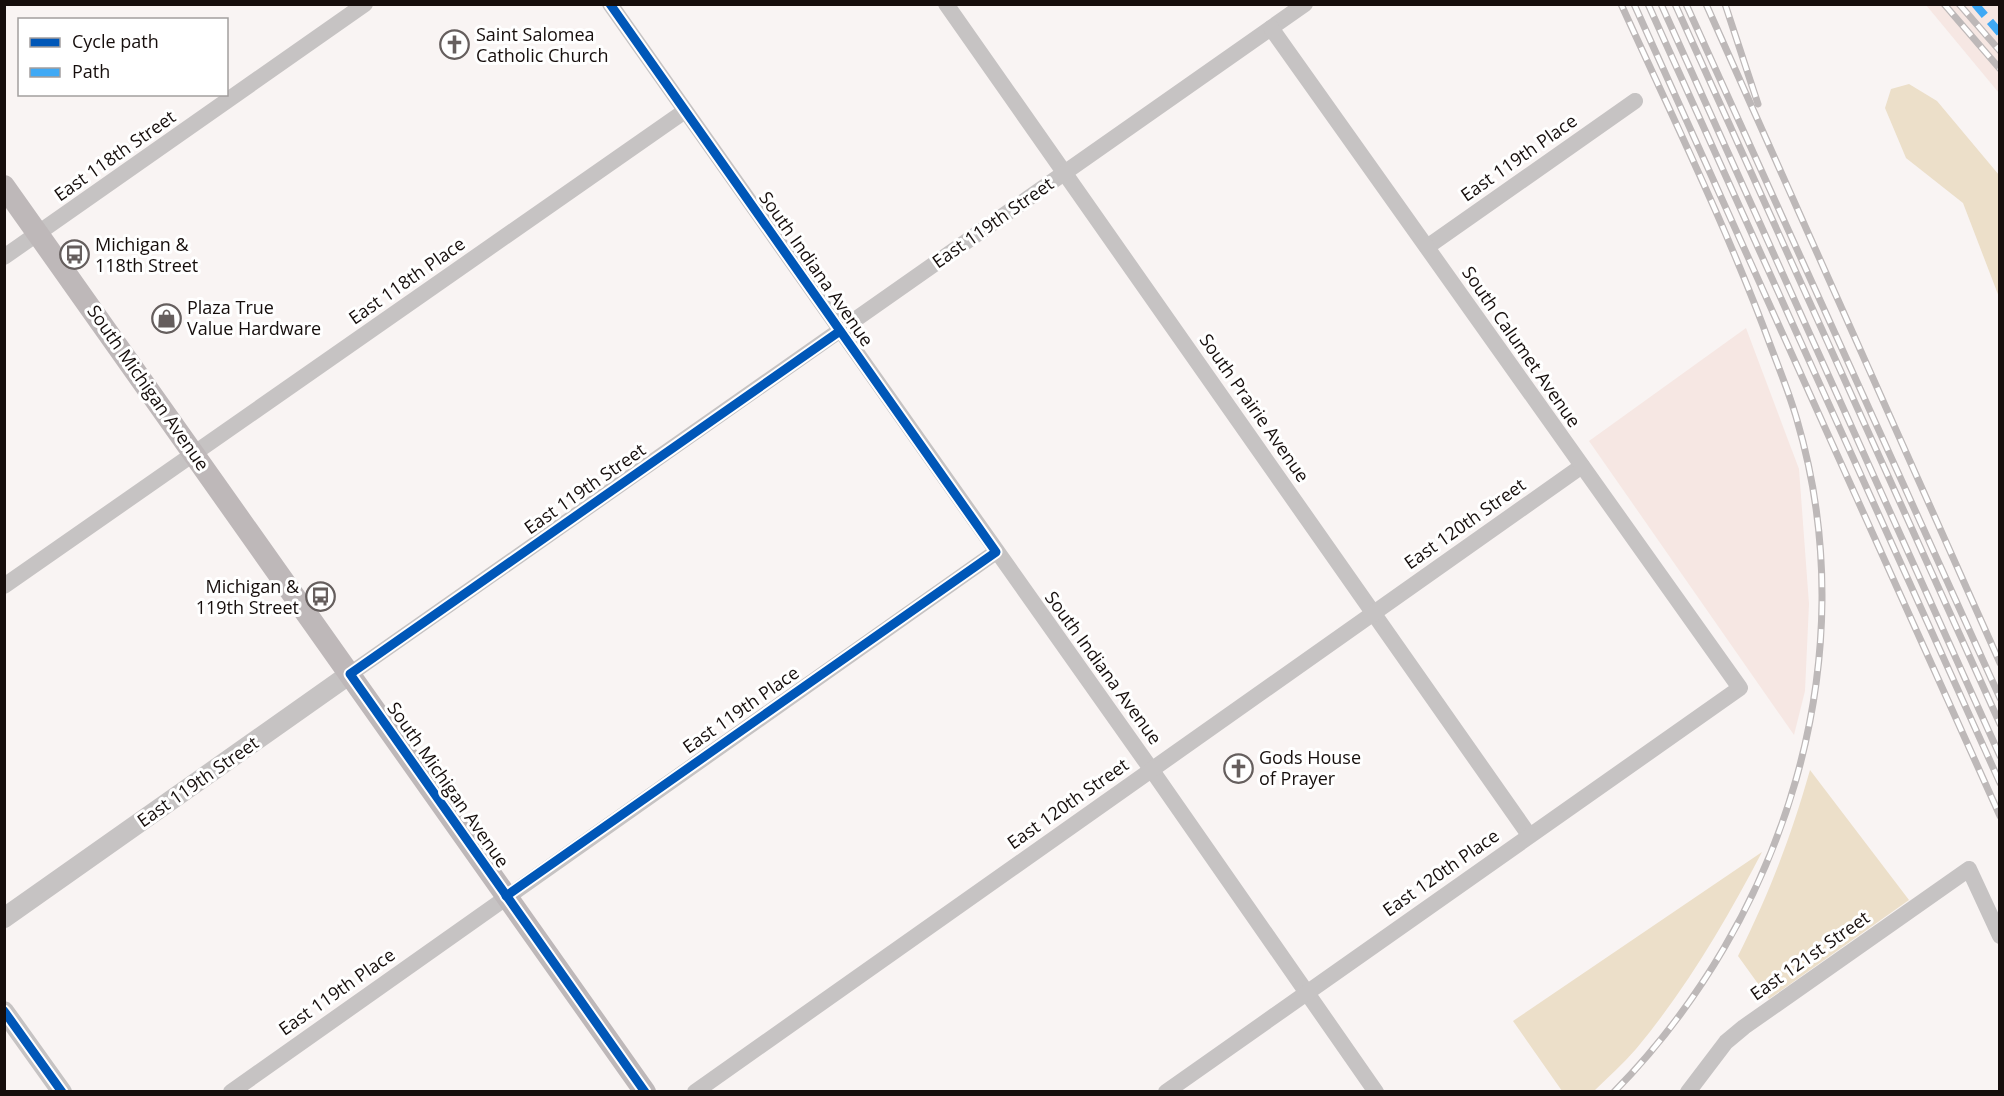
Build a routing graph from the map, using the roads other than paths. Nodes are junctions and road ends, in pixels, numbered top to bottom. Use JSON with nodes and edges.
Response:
{"nodes":[{"id":1,"x":365,"y":4,"type":"edge"},
{"id":2,"x":610,"y":4,"type":"edge"},
{"id":3,"x":946,"y":4,"type":"edge"},
{"id":4,"x":1305,"y":4,"type":"edge"},
{"id":5,"x":1271,"y":28,"type":"junction"},
{"id":6,"x":1635,"y":101,"type":"dead end"},
{"id":7,"x":685,"y":111,"type":"junction"},
{"id":8,"x":1064,"y":173,"type":"junction"},
{"id":9,"x":4,"y":186,"type":"edge"},
{"id":10,"x":38,"y":233,"type":"junction"},
{"id":11,"x":1427,"y":247,"type":"junction"},
{"id":12,"x":4,"y":256,"type":"edge"},
{"id":13,"x":840,"y":330,"type":"junction"},
{"id":14,"x":195,"y":454,"type":"junction"},
{"id":15,"x":1582,"y":466,"type":"junction"},
{"id":16,"x":996,"y":552,"type":"junction"},
{"id":17,"x":4,"y":586,"type":"edge"},
{"id":18,"x":1374,"y":613,"type":"junction"},
{"id":19,"x":350,"y":674,"type":"junction"},
{"id":20,"x":1740,"y":688,"type":"joint"},
{"id":21,"x":1152,"y":769,"type":"junction"},
{"id":22,"x":1529,"y":835,"type":"junction"},
{"id":23,"x":506,"y":896,"type":"junction"},
{"id":24,"x":4,"y":918,"type":"edge"},
{"id":25,"x":2000,"y":936,"type":"edge"},
{"id":26,"x":1306,"y":991,"type":"junction"},
{"id":27,"x":4,"y":1011,"type":"edge"},
{"id":28,"x":62,"y":1092,"type":"edge"},
{"id":29,"x":231,"y":1092,"type":"edge"},
{"id":30,"x":645,"y":1092,"type":"edge"},
{"id":31,"x":695,"y":1092,"type":"edge"},
{"id":32,"x":1166,"y":1092,"type":"edge"},
{"id":33,"x":1376,"y":1092,"type":"edge"},
{"id":34,"x":1688,"y":1092,"type":"edge"}],
"edges":[{"from":1,"to":10,"type":"street","name":"East 118th Street"},
{"from":2,"to":7,"type":"street","name":"South Indiana Avenue"},
{"from":3,"to":8,"type":"street","name":"South Prairie Avenue"},
{"from":4,"to":5,"type":"street","name":"East 119th Street"},
{"from":5,"to":8,"type":"street","name":"East 119th Street"},
{"from":5,"to":11,"type":"street","name":"South Calumet Avenue"},
{"from":6,"to":11,"type":"street","name":"East 119th Place"},
{"from":7,"to":13,"type":"street","name":"South Indiana Avenue"},
{"from":7,"to":14,"type":"street","name":"East 118th Place"},
{"from":8,"to":13,"type":"street","name":"East 119th Street"},
{"from":8,"to":18,"type":"street","name":"South Prairie Avenue"},
{"from":9,"to":10,"type":"main road","name":"South Michigan Avenue"},
{"from":10,"to":12,"type":"street","name":"East 118th Street"},
{"from":10,"to":14,"type":"main road","name":"South Michigan Avenue"},
{"from":11,"to":15,"type":"street","name":"South Calumet Avenue"},
{"from":13,"to":16,"type":"street","name":"South Indiana Avenue"},
{"from":13,"to":19,"type":"street","name":"East 119th Street"},
{"from":14,"to":17,"type":"street","name":"East 118th Place"},
{"from":14,"to":19,"type":"main road","name":"South Michigan Avenue"},
{"from":15,"to":18,"type":"street","name":"East 120th Street"},
{"from":15,"to":20,"type":"street","name":"South Calumet Avenue"},
{"from":16,"to":21,"type":"street","name":"South Indiana Avenue"},
{"from":16,"to":23,"type":"street","name":"East 119th Place"},
{"from":18,"to":21,"type":"street","name":"East 120th Street"},
{"from":18,"to":22,"type":"street","name":"South Prairie Avenue"},
{"from":19,"to":23,"type":"main road","name":"South Michigan Avenue"},
{"from":19,"to":24,"type":"street","name":"East 119th Street"},
{"from":20,"to":22,"type":"street","name":"East 120th Place"},
{"from":21,"to":26,"type":"street","name":"South Indiana Avenue"},
{"from":21,"to":31,"type":"street","name":"East 120th Street"},
{"from":22,"to":26,"type":"street","name":"East 120th Place"},
{"from":23,"to":29,"type":"street","name":"East 119th Place"},
{"from":23,"to":30,"type":"main road","name":"South Michigan Avenue"},
{"from":25,"to":34,"type":"street","name":"East 121st Street"},
{"from":26,"to":32,"type":"street","name":"East 120th Place"},
{"from":26,"to":33,"type":"street","name":"South Indiana Avenue"},
{"from":27,"to":28,"type":"street"}]}
